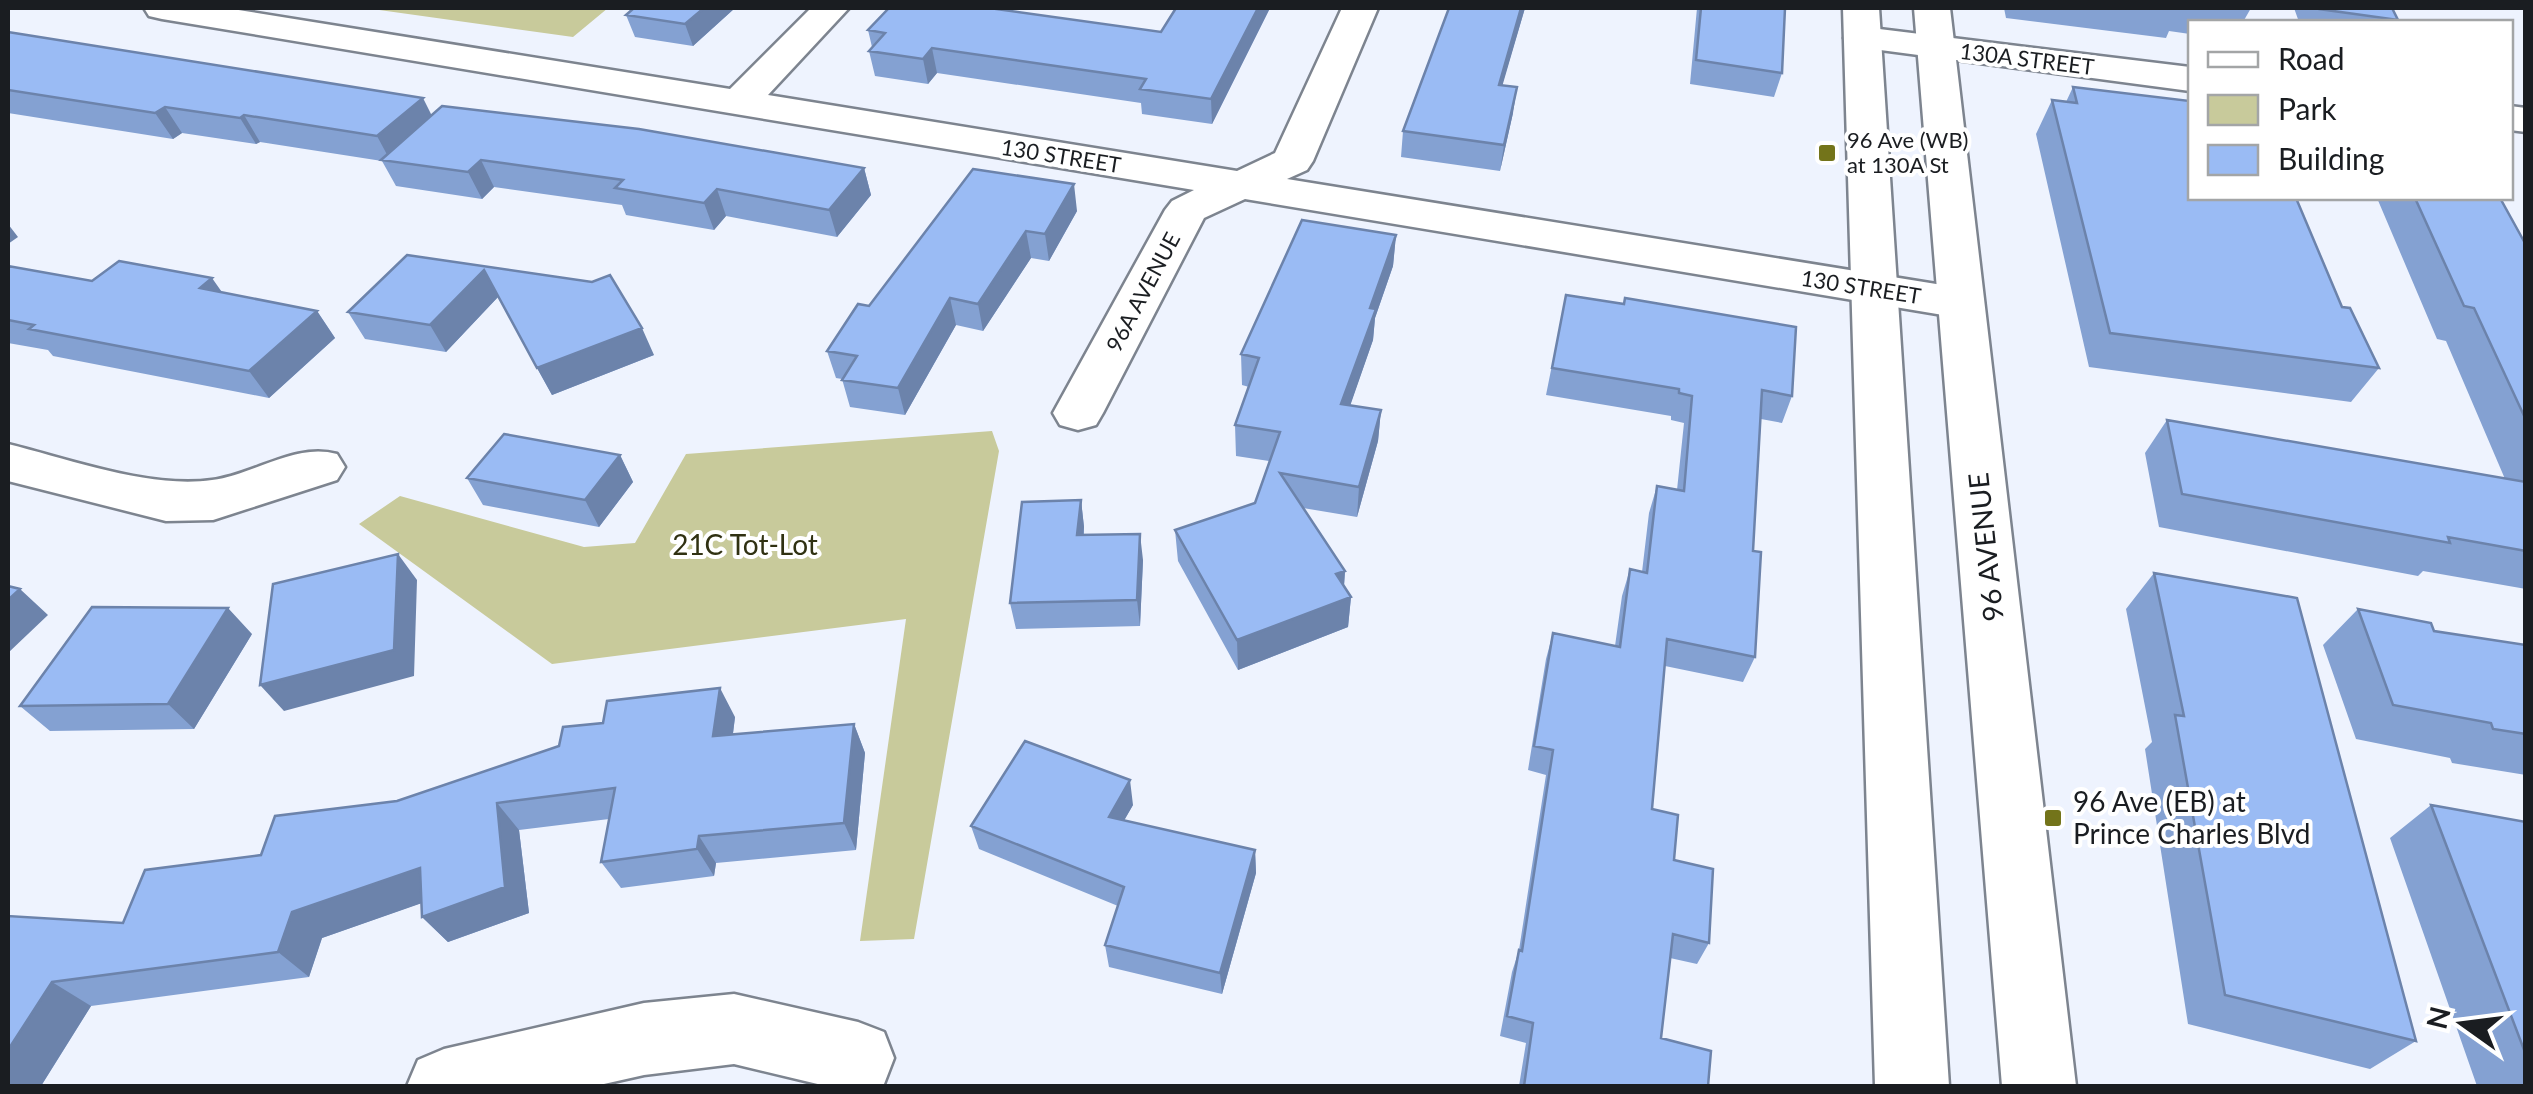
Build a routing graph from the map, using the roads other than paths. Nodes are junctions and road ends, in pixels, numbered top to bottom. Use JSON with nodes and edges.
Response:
{"nodes":[{"id":1,"x":162,"y":8,"type":"edge"},
{"id":2,"x":830,"y":8,"type":"edge"},
{"id":3,"x":1360,"y":8,"type":"edge"},
{"id":4,"x":1862,"y":23,"type":"edge"},
{"id":5,"x":1934,"y":28,"type":"edge"},
{"id":6,"x":2188,"y":79,"type":"edge"},
{"id":7,"x":738,"y":103,"type":"junction"},
{"id":8,"x":1238,"y":185,"type":"junction"},
{"id":9,"x":1874,"y":289,"type":"junction"},
{"id":10,"x":1961,"y":303,"type":"junction"},
{"id":11,"x":1078,"y":412,"type":"dead end"},
{"id":12,"x":8,"y":463,"type":"edge"},
{"id":13,"x":319,"y":467,"type":"dead end"},
{"id":14,"x":858,"y":1058,"type":"dead end"},
{"id":15,"x":444,"y":1086,"type":"edge"},
{"id":16,"x":1912,"y":1086,"type":"edge"},
{"id":17,"x":2039,"y":1086,"type":"edge"}],
"edges":[{"from":1,"to":7,"type":"street","name":"130 STREET"},
{"from":2,"to":7,"type":"street"},
{"from":3,"to":8,"type":"street","name":"96A AVENUE"},
{"from":4,"to":5,"type":"street","name":"130A STREET"},
{"from":4,"to":9,"type":"street"},
{"from":5,"to":6,"type":"street","name":"130A STREET"},
{"from":5,"to":10,"type":"street","name":"96 AVENUE"},
{"from":7,"to":8,"type":"street","name":"130 STREET"},
{"from":8,"to":9,"type":"street","name":"130 STREET"},
{"from":8,"to":11,"type":"street","name":"96A AVENUE"},
{"from":9,"to":10,"type":"street","name":"130 STREET"},
{"from":9,"to":16,"type":"street"},
{"from":10,"to":17,"type":"street","name":"96 AVENUE"},
{"from":12,"to":13,"type":"street"},
{"from":14,"to":15,"type":"street"}]}
